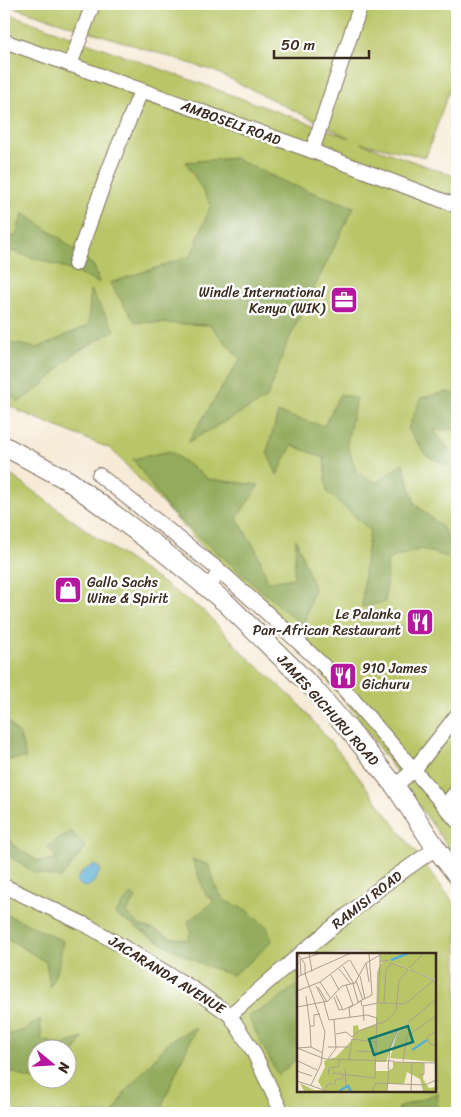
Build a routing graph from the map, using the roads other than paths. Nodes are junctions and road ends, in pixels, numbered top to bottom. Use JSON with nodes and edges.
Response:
{"nodes":[{"id":1,"x":93,"y":4,"type":"edge"},
{"id":2,"x":361,"y":4,"type":"edge"},
{"id":3,"x":4,"y":41,"type":"edge"},
{"id":4,"x":70,"y":65,"type":"junction"},
{"id":5,"x":141,"y":91,"type":"junction"},
{"id":6,"x":312,"y":152,"type":"junction"},
{"id":7,"x":457,"y":206,"type":"edge"},
{"id":8,"x":75,"y":264,"type":"dead end"},
{"id":9,"x":4,"y":446,"type":"edge"},
{"id":10,"x":99,"y":475,"type":"dead end"},
{"id":11,"x":220,"y":571,"type":"junction"},
{"id":12,"x":208,"y":588,"type":"junction"},
{"id":13,"x":302,"y":645,"type":"junction"},
{"id":14,"x":284,"y":660,"type":"junction"},
{"id":15,"x":457,"y":715,"type":"edge"},
{"id":16,"x":414,"y":770,"type":"junction"},
{"id":17,"x":395,"y":786,"type":"junction"},
{"id":18,"x":457,"y":791,"type":"edge"},
{"id":19,"x":445,"y":805,"type":"junction"},
{"id":20,"x":457,"y":821,"type":"edge"},
{"id":21,"x":436,"y":848,"type":"junction"},
{"id":22,"x":457,"y":876,"type":"edge"},
{"id":23,"x":4,"y":886,"type":"edge"},
{"id":24,"x":305,"y":953,"type":"edge"},
{"id":25,"x":297,"y":960,"type":"edge"},
{"id":26,"x":230,"y":1015,"type":"junction"},
{"id":27,"x":282,"y":1113,"type":"edge"}],
"edges":[{"from":1,"to":4,"type":"street"},
{"from":2,"to":6,"type":"street"},
{"from":3,"to":4,"type":"street","name":"AMBOSELI ROAD"},
{"from":4,"to":5,"type":"street","name":"AMBOSELI ROAD"},
{"from":5,"to":6,"type":"street","name":"AMBOSELI ROAD"},
{"from":5,"to":8,"type":"street"},
{"from":6,"to":7,"type":"street","name":"AMBOSELI ROAD"},
{"from":9,"to":12,"type":"main road","name":"JAMES GICHURU ROAD"},
{"from":10,"to":11,"type":"street"},
{"from":11,"to":12,"type":"street"},
{"from":11,"to":13,"type":"street"},
{"from":12,"to":14,"type":"main road","name":"JAMES GICHURU ROAD"},
{"from":13,"to":14,"type":"street"},
{"from":13,"to":16,"type":"street"},
{"from":14,"to":17,"type":"main road","name":"JAMES GICHURU ROAD"},
{"from":15,"to":16,"type":"street"},
{"from":16,"to":17,"type":"street"},
{"from":16,"to":19,"type":"street"},
{"from":17,"to":21,"type":"main road","name":"JAMES GICHURU ROAD"},
{"from":18,"to":19,"type":"street"},
{"from":19,"to":20,"type":"street"},
{"from":21,"to":22,"type":"main road","name":"JAMES GICHURU ROAD"},
{"from":21,"to":24,"type":"street","name":"RAMISI ROAD"},
{"from":23,"to":26,"type":"street","name":"JACARANDA AVENUE"},
{"from":25,"to":26,"type":"street","name":"RAMISI ROAD"},
{"from":26,"to":27,"type":"street","name":"JACARANDA AVENUE"}]}
